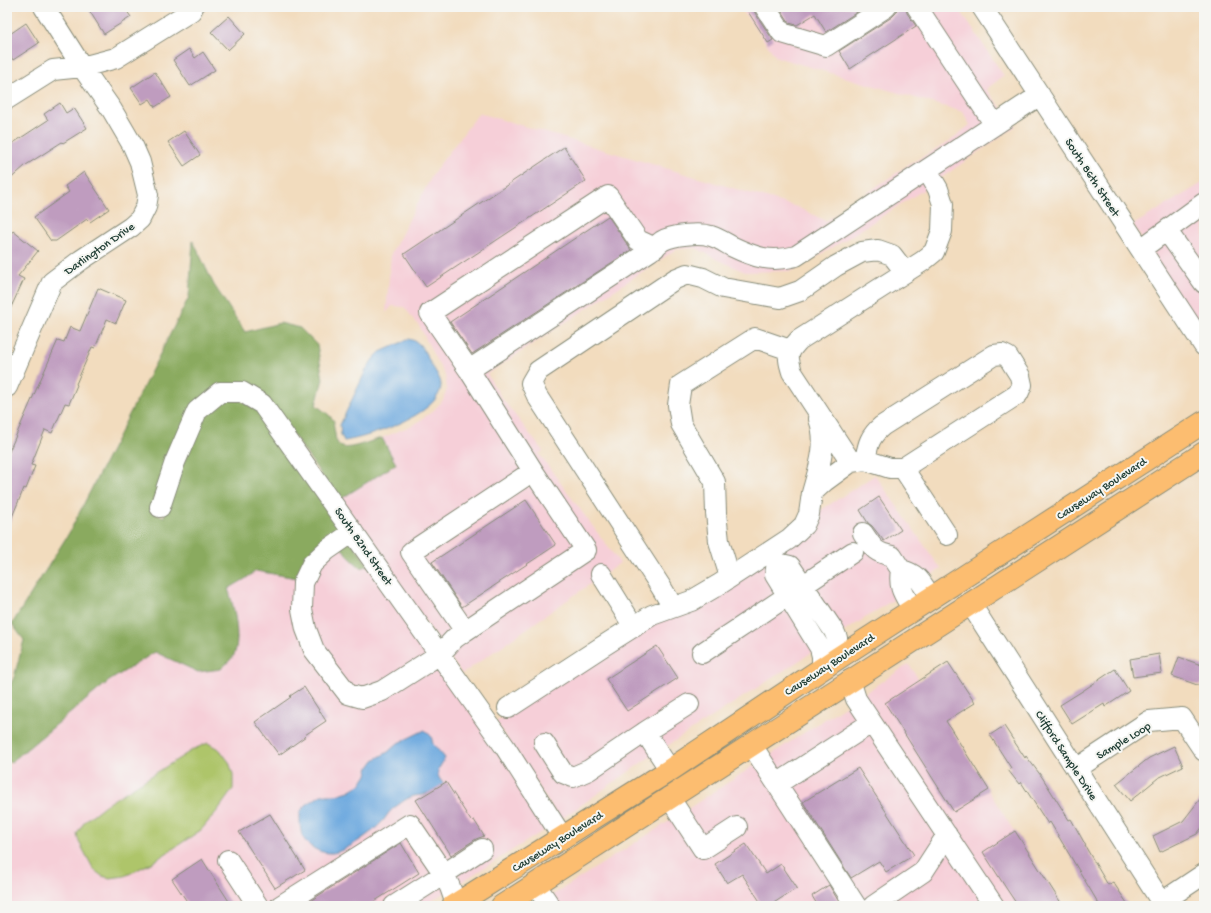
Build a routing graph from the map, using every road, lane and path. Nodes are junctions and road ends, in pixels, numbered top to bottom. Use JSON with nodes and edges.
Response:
{"nodes":[{"id":1,"x":44,"y":7,"type":"edge"},
{"id":2,"x":193,"y":7,"type":"edge"},
{"id":3,"x":765,"y":7,"type":"edge"},
{"id":4,"x":886,"y":7,"type":"edge"},
{"id":5,"x":917,"y":7,"type":"edge"},
{"id":6,"x":982,"y":7,"type":"edge"},
{"id":7,"x":82,"y":67,"type":"junction"},
{"id":8,"x":1040,"y":95,"type":"junction"},
{"id":9,"x":7,"y":99,"type":"edge"},
{"id":10,"x":995,"y":125,"type":"junction"},
{"id":11,"x":927,"y":170,"type":"junction"},
{"id":12,"x":1204,"y":203,"type":"edge"},
{"id":13,"x":1167,"y":231,"type":"junction"},
{"id":14,"x":655,"y":248,"type":"junction"},
{"id":15,"x":1141,"y":249,"type":"junction"},
{"id":16,"x":906,"y":272,"type":"junction"},
{"id":17,"x":1204,"y":283,"type":"edge"},
{"id":18,"x":1204,"y":346,"type":"edge"},
{"id":19,"x":790,"y":350,"type":"junction"},
{"id":20,"x":469,"y":370,"type":"junction"},
{"id":21,"x":7,"y":387,"type":"edge"},
{"id":22,"x":812,"y":403,"type":"junction"},
{"id":23,"x":1204,"y":422,"type":"edge"},
{"id":24,"x":1204,"y":454,"type":"edge"},
{"id":25,"x":858,"y":461,"type":"junction"},
{"id":26,"x":903,"y":468,"type":"junction"},
{"id":27,"x":533,"y":471,"type":"junction"},
{"id":28,"x":812,"y":492,"type":"junction"},
{"id":29,"x":160,"y":507,"type":"dead end"},
{"id":30,"x":353,"y":532,"type":"junction"},
{"id":31,"x":863,"y":533,"type":"dead end"},
{"id":32,"x":947,"y":535,"type":"dead end"},
{"id":33,"x":853,"y":552,"type":"dead end"},
{"id":34,"x":998,"y":555,"type":"junction"},
{"id":35,"x":774,"y":557,"type":"junction"},
{"id":36,"x":901,"y":570,"type":"junction"},
{"id":37,"x":601,"y":574,"type":"dead end"},
{"id":38,"x":730,"y":577,"type":"junction"},
{"id":39,"x":796,"y":590,"type":"junction"},
{"id":40,"x":931,"y":598,"type":"junction"},
{"id":41,"x":970,"y":603,"type":"junction"},
{"id":42,"x":673,"y":607,"type":"junction"},
{"id":43,"x":913,"y":610,"type":"junction"},
{"id":44,"x":634,"y":626,"type":"junction"},
{"id":45,"x":465,"y":631,"type":"junction"},
{"id":46,"x":702,"y":653,"type":"dead end"},
{"id":47,"x":440,"y":654,"type":"junction"},
{"id":48,"x":830,"y":663,"type":"junction"},
{"id":49,"x":850,"y":680,"type":"junction"},
{"id":50,"x":689,"y":704,"type":"dead end"},
{"id":51,"x":508,"y":708,"type":"dead end"},
{"id":52,"x":872,"y":723,"type":"junction"},
{"id":53,"x":645,"y":732,"type":"junction"},
{"id":54,"x":544,"y":742,"type":"dead end"},
{"id":55,"x":752,"y":744,"type":"junction"},
{"id":56,"x":1204,"y":751,"type":"edge"},
{"id":57,"x":1076,"y":769,"type":"junction"},
{"id":58,"x":670,"y":770,"type":"junction"},
{"id":59,"x":698,"y":779,"type":"junction"},
{"id":60,"x":777,"y":784,"type":"junction"},
{"id":61,"x":669,"y":798,"type":"junction"},
{"id":62,"x":737,"y":827,"type":"dead end"},
{"id":63,"x":947,"y":836,"type":"junction"},
{"id":64,"x":563,"y":838,"type":"junction"},
{"id":65,"x":482,"y":849,"type":"dead end"},
{"id":66,"x":228,"y":860,"type":"dead end"},
{"id":67,"x":444,"y":874,"type":"junction"},
{"id":68,"x":1204,"y":874,"type":"edge"},
{"id":69,"x":536,"y":884,"type":"junction"},
{"id":70,"x":1163,"y":904,"type":"edge"},
{"id":71,"x":455,"y":905,"type":"edge"},
{"id":72,"x":258,"y":906,"type":"edge"},
{"id":73,"x":280,"y":906,"type":"edge"},
{"id":74,"x":394,"y":906,"type":"edge"},
{"id":75,"x":502,"y":906,"type":"edge"},
{"id":76,"x":550,"y":906,"type":"edge"},
{"id":77,"x":856,"y":906,"type":"edge"},
{"id":78,"x":873,"y":906,"type":"edge"},
{"id":79,"x":994,"y":906,"type":"edge"}],
"edges":[{"from":1,"to":7,"type":"street","name":"Darlington Drive"},
{"from":2,"to":7,"type":"street"},
{"from":3,"to":4,"type":"street"},
{"from":5,"to":10,"type":"street"},
{"from":6,"to":8,"type":"street","name":"South 86th Street"},
{"from":7,"to":9,"type":"street"},
{"from":7,"to":21,"type":"street","name":"Darlington Drive"},
{"from":8,"to":10,"type":"street"},
{"from":8,"to":15,"type":"street","name":"South 86th Street"},
{"from":10,"to":11,"type":"street"},
{"from":11,"to":14,"type":"street"},
{"from":11,"to":16,"type":"street"},
{"from":12,"to":13,"type":"street"},
{"from":13,"to":15,"type":"street"},
{"from":13,"to":17,"type":"street"},
{"from":14,"to":20,"type":"street"},
{"from":14,"to":20,"type":"street"},
{"from":15,"to":18,"type":"street","name":"South 86th Street"},
{"from":16,"to":19,"type":"street"},
{"from":16,"to":42,"type":"street"},
{"from":19,"to":22,"type":"street"},
{"from":19,"to":38,"type":"street"},
{"from":20,"to":27,"type":"street"},
{"from":22,"to":25,"type":"street"},
{"from":22,"to":28,"type":"street"},
{"from":23,"to":34,"type":"main road","name":"Causeway Boulevard"},
{"from":24,"to":41,"type":"main road","name":"Causeway Boulevard"},
{"from":25,"to":26,"type":"street"},
{"from":25,"to":26,"type":"street"},
{"from":25,"to":28,"type":"street"},
{"from":26,"to":32,"type":"street"},
{"from":27,"to":45,"type":"street"},
{"from":27,"to":45,"type":"street"},
{"from":28,"to":35,"type":"street"},
{"from":29,"to":30,"type":"street","name":"South 82nd Street"},
{"from":30,"to":47,"type":"street","name":"South 82nd Street"},
{"from":30,"to":47,"type":"street"},
{"from":31,"to":36,"type":"street"},
{"from":33,"to":39,"type":"street"},
{"from":34,"to":40,"type":"main road","name":"Causeway Boulevard"},
{"from":34,"to":49,"type":"main road"},
{"from":35,"to":38,"type":"street"},
{"from":35,"to":39,"type":"street"},
{"from":36,"to":40,"type":"street"},
{"from":36,"to":43,"type":"street"},
{"from":37,"to":44,"type":"street"},
{"from":38,"to":42,"type":"street"},
{"from":39,"to":46,"type":"street"},
{"from":39,"to":48,"type":"street"},
{"from":40,"to":43,"type":"main road","name":"Causeway Boulevard"},
{"from":41,"to":49,"type":"main road","name":"Causeway Boulevard"},
{"from":41,"to":57,"type":"street","name":"Clifford Sample Drive"},
{"from":42,"to":44,"type":"street"},
{"from":43,"to":48,"type":"main road","name":"Causeway Boulevard"},
{"from":44,"to":51,"type":"street"},
{"from":45,"to":47,"type":"street"},
{"from":47,"to":64,"type":"street","name":"South 82nd Street"},
{"from":48,"to":58,"type":"main road","name":"Causeway Boulevard"},
{"from":48,"to":59,"type":"main road"},
{"from":49,"to":52,"type":"street"},
{"from":49,"to":55,"type":"main road","name":"Causeway Boulevard"},
{"from":50,"to":53,"type":"street"},
{"from":52,"to":60,"type":"street"},
{"from":52,"to":63,"type":"street"},
{"from":53,"to":54,"type":"street"},
{"from":53,"to":58,"type":"street"},
{"from":55,"to":59,"type":"main road","name":"Causeway Boulevard"},
{"from":55,"to":60,"type":"street"},
{"from":56,"to":57,"type":"street","name":"Sample Loop"},
{"from":57,"to":70,"type":"street","name":"Clifford Sample Drive"},
{"from":58,"to":64,"type":"main road","name":"Causeway Boulevard"},
{"from":58,"to":69,"type":"main road"},
{"from":59,"to":61,"type":"main road","name":"Causeway Boulevard"},
{"from":60,"to":77,"type":"street"},
{"from":61,"to":62,"type":"street"},
{"from":61,"to":69,"type":"main road","name":"Causeway Boulevard"},
{"from":63,"to":78,"type":"street"},
{"from":63,"to":79,"type":"street"},
{"from":64,"to":71,"type":"main road","name":"Causeway Boulevard"},
{"from":65,"to":67,"type":"street"},
{"from":66,"to":72,"type":"street"},
{"from":67,"to":71,"type":"street"},
{"from":67,"to":73,"type":"street"},
{"from":67,"to":74,"type":"street"},
{"from":68,"to":70,"type":"street"},
{"from":69,"to":75,"type":"main road","name":"Causeway Boulevard"},
{"from":69,"to":76,"type":"street"}]}
